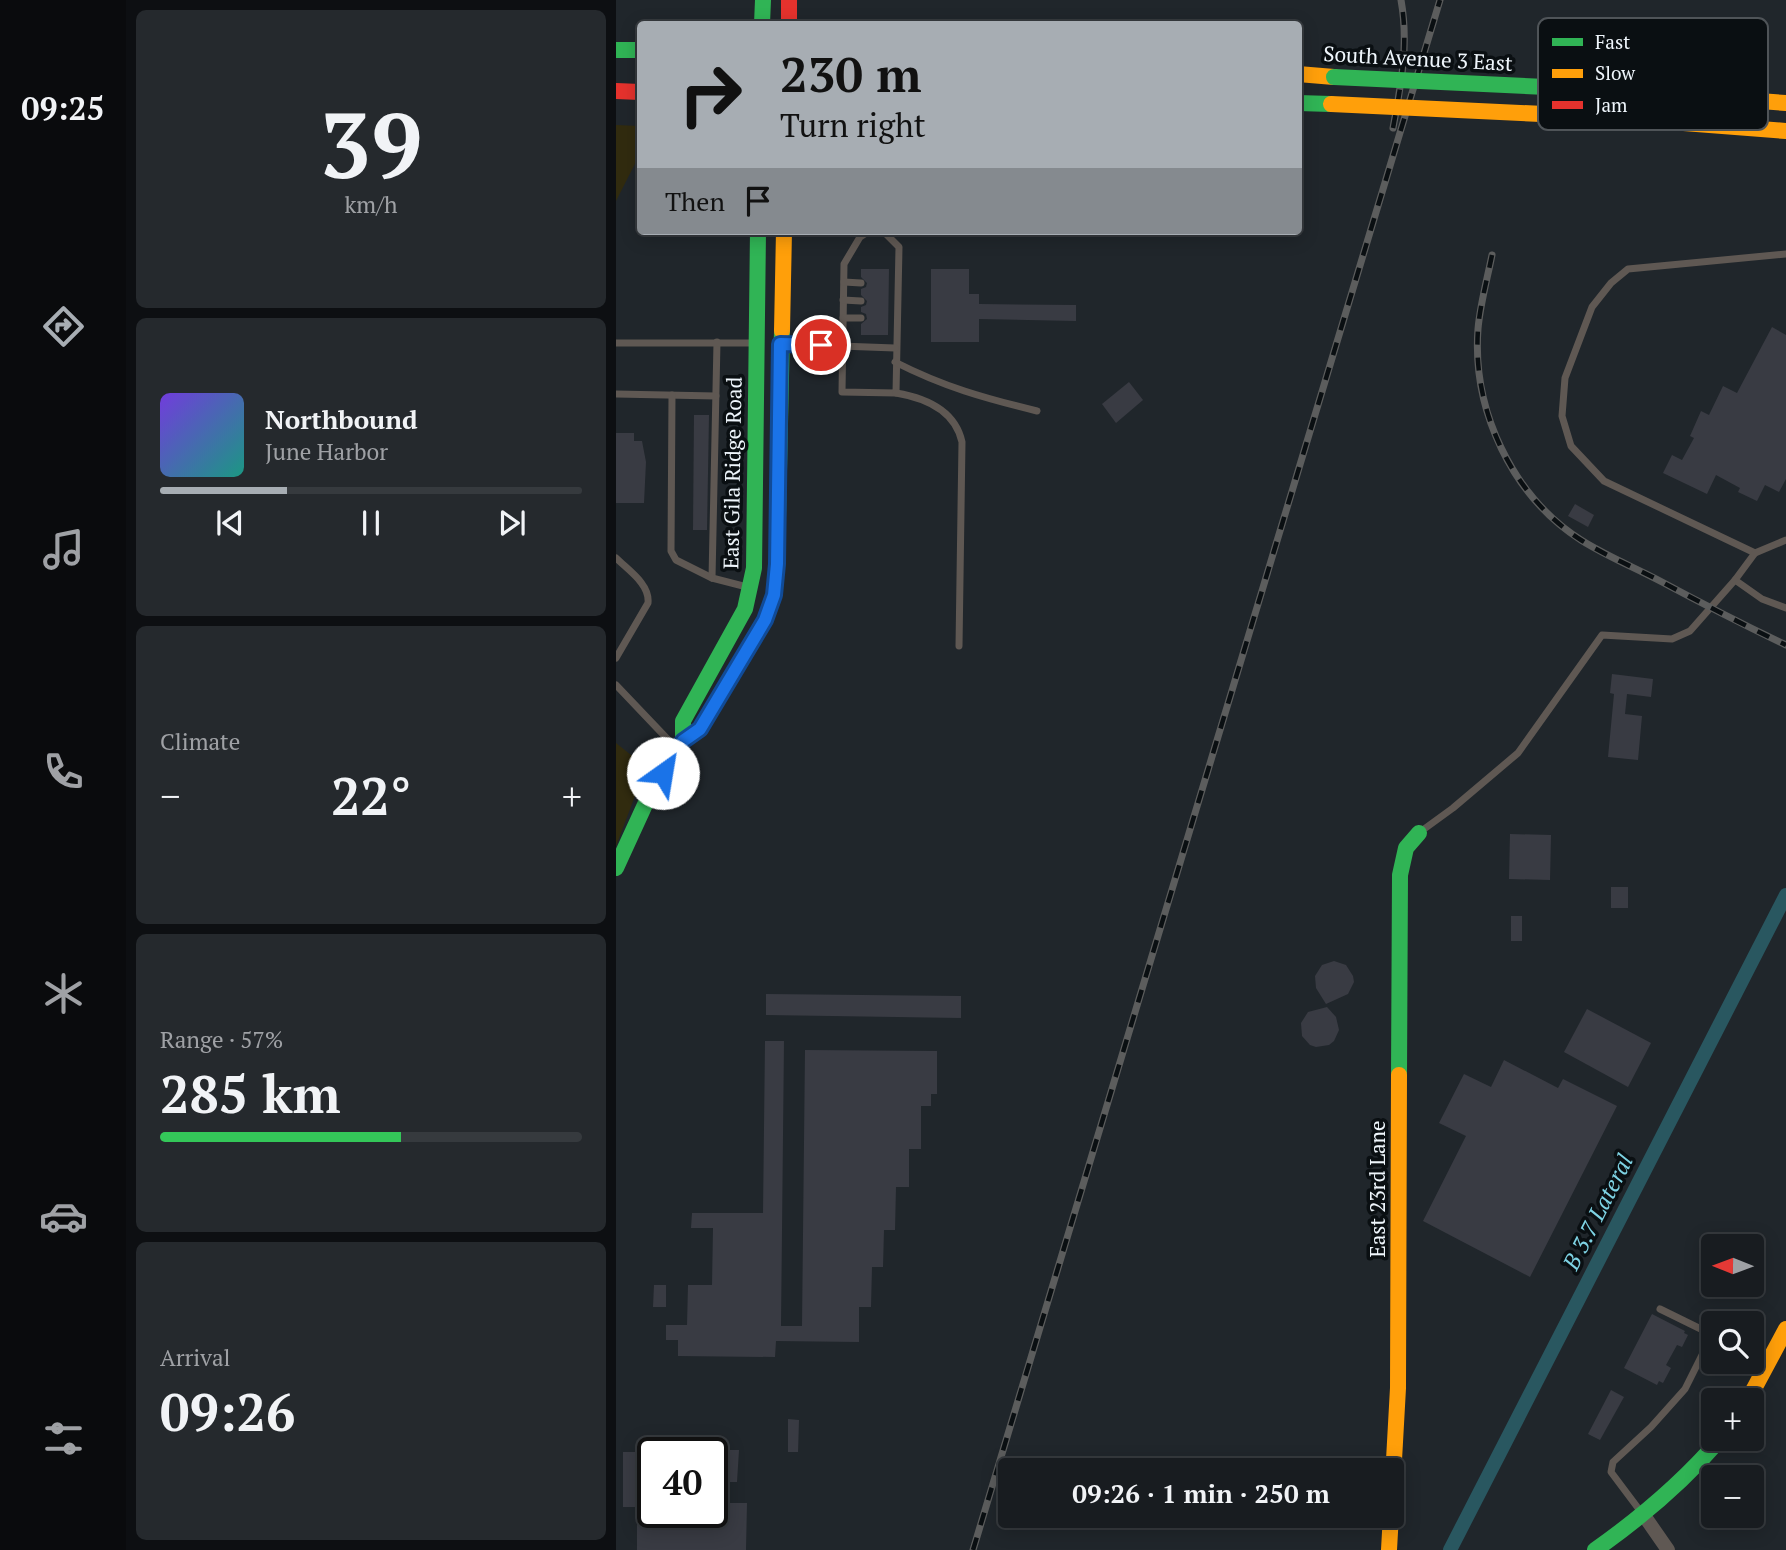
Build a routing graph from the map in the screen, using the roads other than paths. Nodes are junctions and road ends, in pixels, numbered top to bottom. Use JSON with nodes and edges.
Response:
{"nodes":[{"id":1,"x":763,"y":0,"type":"edge"},
{"id":2,"x":789,"y":0,"type":"edge"},
{"id":3,"x":762,"y":21,"type":"edge"},
{"id":4,"x":789,"y":21,"type":"edge"},
{"id":5,"x":616,"y":50,"type":"edge"},
{"id":6,"x":637,"y":50,"type":"edge"},
{"id":7,"x":1302,"y":74,"type":"edge"},
{"id":8,"x":1538,"y":87,"type":"edge"},
{"id":9,"x":616,"y":91,"type":"edge"},
{"id":10,"x":637,"y":92,"type":"edge"},
{"id":11,"x":1768,"y":102,"type":"edge"},
{"id":12,"x":1302,"y":103,"type":"edge"},
{"id":13,"x":1786,"y":103,"type":"edge"},
{"id":14,"x":1538,"y":114,"type":"edge"},
{"id":15,"x":1768,"y":130,"type":"edge"},
{"id":16,"x":1786,"y":131,"type":"edge"},
{"id":17,"x":758,"y":235,"type":"edge"},
{"id":18,"x":784,"y":235,"type":"edge"},
{"id":19,"x":863,"y":235,"type":"edge"},
{"id":20,"x":887,"y":235,"type":"edge"},
{"id":21,"x":1786,"y":254,"type":"edge"},
{"id":22,"x":844,"y":282,"type":"junction"},
{"id":23,"x":861,"y":283,"type":"dead end"},
{"id":24,"x":888,"y":284,"type":"dead end"},
{"id":25,"x":898,"y":284,"type":"junction"},
{"id":26,"x":843,"y":300,"type":"junction"},
{"id":27,"x":861,"y":301,"type":"dead end"},
{"id":28,"x":888,"y":302,"type":"dead end"},
{"id":29,"x":897,"y":303,"type":"junction"},
{"id":30,"x":843,"y":318,"type":"junction"},
{"id":31,"x":861,"y":318,"type":"dead end"},
{"id":32,"x":717,"y":342,"type":"junction"},
{"id":33,"x":616,"y":343,"type":"edge"},
{"id":34,"x":758,"y":343,"type":"junction"},
{"id":35,"x":780,"y":344,"type":"junction"},
{"id":36,"x":842,"y":346,"type":"junction"},
{"id":37,"x":895,"y":348,"type":"junction"},
{"id":38,"x":895,"y":362,"type":"junction"},
{"id":39,"x":896,"y":393,"type":"junction"},
{"id":40,"x":616,"y":394,"type":"edge"},
{"id":41,"x":672,"y":396,"type":"junction"},
{"id":42,"x":716,"y":396,"type":"junction"},
{"id":43,"x":1037,"y":411,"type":"dead end"},
{"id":44,"x":1786,"y":540,"type":"edge"},
{"id":45,"x":1755,"y":553,"type":"junction"},
{"id":46,"x":616,"y":558,"type":"edge"},
{"id":47,"x":712,"y":578,"type":"junction"},
{"id":48,"x":1735,"y":580,"type":"junction"},
{"id":49,"x":751,"y":588,"type":"junction"},
{"id":50,"x":1786,"y":608,"type":"edge"},
{"id":51,"x":959,"y":646,"type":"dead end"},
{"id":52,"x":616,"y":658,"type":"edge"},
{"id":53,"x":616,"y":685,"type":"edge"},
{"id":54,"x":680,"y":746,"type":"junction"},
{"id":55,"x":1419,"y":833,"type":"joint"},
{"id":56,"x":616,"y":868,"type":"edge"},
{"id":57,"x":1660,"y":1309,"type":"dead end"},
{"id":58,"x":1701,"y":1329,"type":"edge"},
{"id":59,"x":1785,"y":1332,"type":"edge"},
{"id":60,"x":1701,"y":1358,"type":"edge"},
{"id":61,"x":1764,"y":1361,"type":"edge"},
{"id":62,"x":1768,"y":1363,"type":"junction"},
{"id":63,"x":1754,"y":1388,"type":"edge"},
{"id":64,"x":1710,"y":1451,"type":"edge"},
{"id":65,"x":1643,"y":1514,"type":"junction"},
{"id":66,"x":1390,"y":1550,"type":"edge"},
{"id":67,"x":1595,"y":1550,"type":"edge"},
{"id":68,"x":1668,"y":1550,"type":"edge"}],
"edges":[{"from":1,"to":3,"type":"street"},
{"from":2,"to":4,"type":"street"},
{"from":5,"to":6,"type":"street"},
{"from":7,"to":8,"type":"street","name":"South Avenue 3 East","bridge":true},
{"from":9,"to":10,"type":"street"},
{"from":11,"to":13,"type":"street","name":"South Avenue 3 East","bridge":true},
{"from":12,"to":14,"type":"street","bridge":true},
{"from":15,"to":16,"type":"street","bridge":true},
{"from":17,"to":34,"type":"street","name":"East Gila Ridge Road"},
{"from":18,"to":35,"type":"street","name":"East Gila Ridge Road"},
{"from":19,"to":22,"type":"lane"},
{"from":20,"to":25,"type":"lane"},
{"from":21,"to":45,"type":"lane"},
{"from":22,"to":23,"type":"lane"},
{"from":22,"to":26,"type":"lane"},
{"from":24,"to":25,"type":"lane"},
{"from":25,"to":29,"type":"lane"},
{"from":26,"to":27,"type":"lane"},
{"from":26,"to":30,"type":"lane"},
{"from":28,"to":29,"type":"lane"},
{"from":29,"to":37,"type":"lane"},
{"from":30,"to":31,"type":"lane"},
{"from":30,"to":36,"type":"lane"},
{"from":32,"to":33,"type":"lane"},
{"from":32,"to":34,"type":"lane"},
{"from":32,"to":42,"type":"lane"},
{"from":34,"to":49,"type":"street","name":"East Gila Ridge Road"},
{"from":35,"to":36,"type":"lane"},
{"from":35,"to":54,"type":"street","name":"East Gila Ridge Road"},
{"from":36,"to":37,"type":"lane"},
{"from":36,"to":39,"type":"lane"},
{"from":37,"to":38,"type":"lane"},
{"from":38,"to":39,"type":"lane"},
{"from":38,"to":43,"type":"lane"},
{"from":39,"to":51,"type":"lane"},
{"from":40,"to":41,"type":"lane"},
{"from":41,"to":42,"type":"lane"},
{"from":41,"to":47,"type":"lane"},
{"from":42,"to":47,"type":"lane"},
{"from":44,"to":45,"type":"lane"},
{"from":45,"to":48,"type":"lane"},
{"from":46,"to":52,"type":"lane"},
{"from":47,"to":49,"type":"lane"},
{"from":48,"to":50,"type":"lane"},
{"from":48,"to":55,"type":"lane"},
{"from":49,"to":54,"type":"street","name":"East Gila Ridge Road"},
{"from":53,"to":54,"type":"lane"},
{"from":54,"to":56,"type":"street","name":"East Gila Ridge Road"},
{"from":55,"to":66,"type":"street","name":"East 23rd Lane"},
{"from":57,"to":58,"type":"lane"},
{"from":59,"to":62,"type":"street"},
{"from":60,"to":65,"type":"lane"},
{"from":61,"to":62,"type":"lane"},
{"from":62,"to":63,"type":"street"},
{"from":64,"to":65,"type":"street"},
{"from":65,"to":67,"type":"street"},
{"from":65,"to":68,"type":"street"}]}
